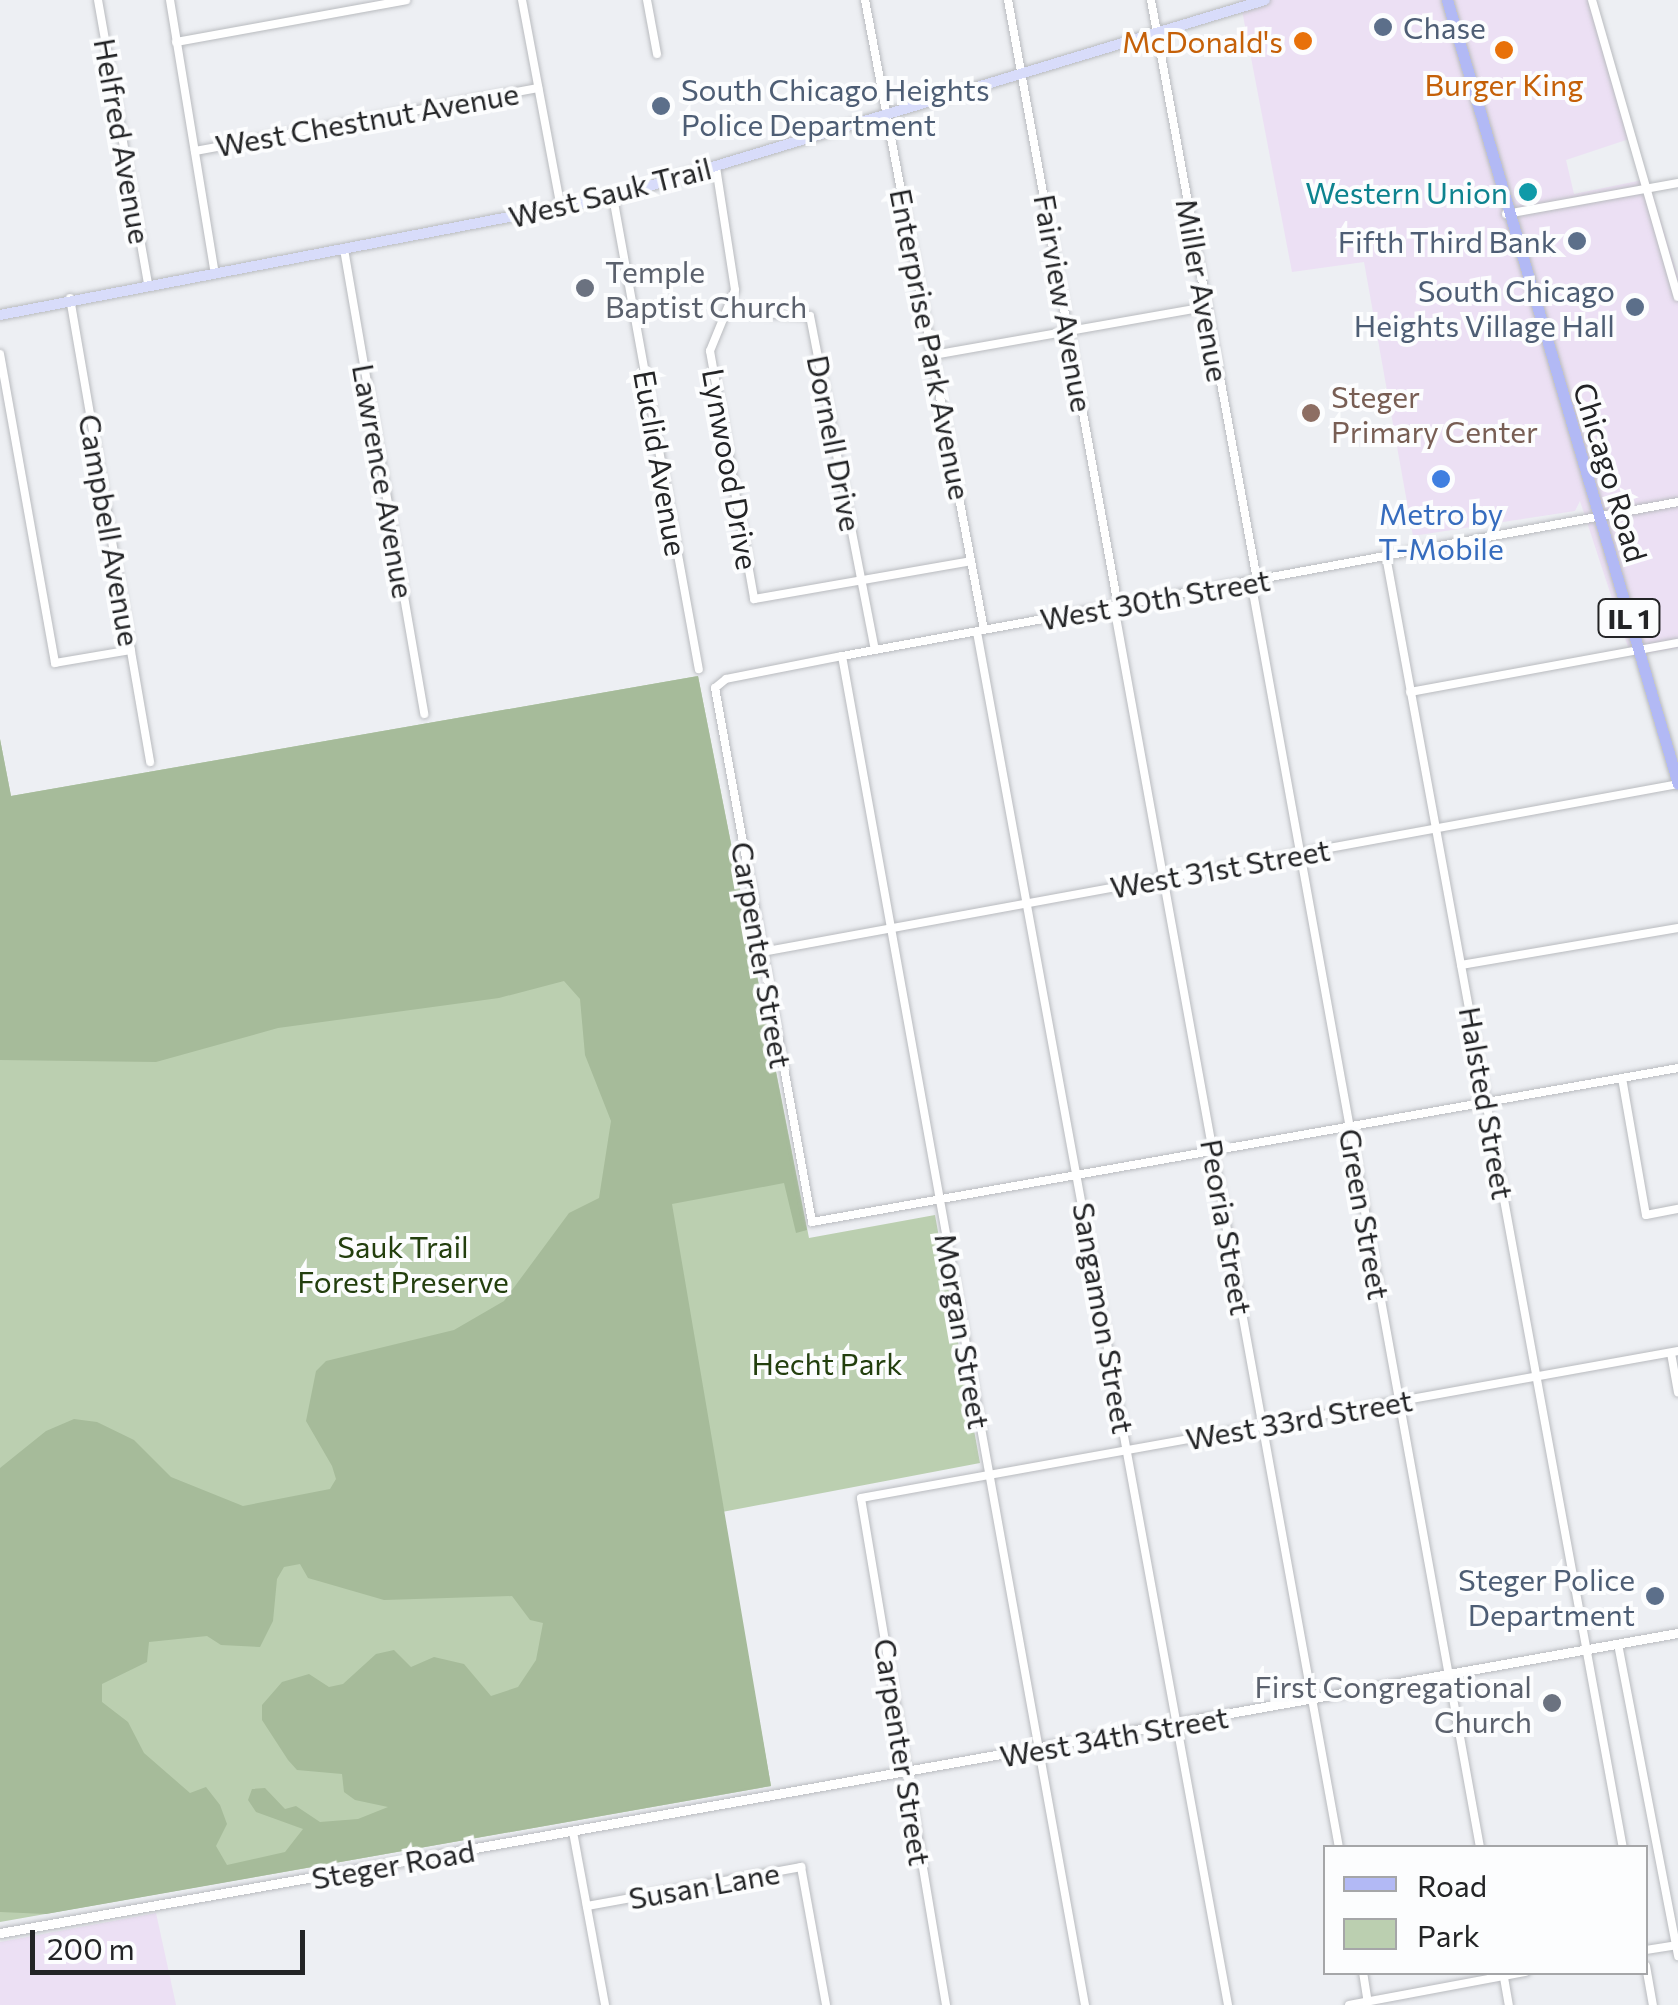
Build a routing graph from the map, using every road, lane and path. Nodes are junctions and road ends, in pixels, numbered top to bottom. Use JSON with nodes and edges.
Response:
{"nodes":[{"id":1,"x":98,"y":0,"type":"edge"},
{"id":2,"x":170,"y":0,"type":"edge"},
{"id":3,"x":406,"y":0,"type":"edge"},
{"id":4,"x":522,"y":0,"type":"edge"},
{"id":5,"x":647,"y":0,"type":"edge"},
{"id":6,"x":865,"y":0,"type":"edge"},
{"id":7,"x":1008,"y":0,"type":"edge"},
{"id":8,"x":1151,"y":0,"type":"edge"},
{"id":9,"x":1265,"y":0,"type":"edge"},
{"id":10,"x":1447,"y":0,"type":"edge"},
{"id":11,"x":1592,"y":0,"type":"edge"},
{"id":12,"x":1157,"y":34,"type":"junction"},
{"id":13,"x":176,"y":42,"type":"junction"},
{"id":14,"x":657,"y":54,"type":"dead end"},
{"id":15,"x":1022,"y":75,"type":"junction"},
{"id":16,"x":538,"y":88,"type":"junction"},
{"id":17,"x":886,"y":113,"type":"junction"},
{"id":18,"x":195,"y":151,"type":"junction"},
{"id":19,"x":716,"y":167,"type":"junction"},
{"id":20,"x":1678,"y":183,"type":"edge"},
{"id":21,"x":1644,"y":188,"type":"junction"},
{"id":22,"x":613,"y":198,"type":"junction"},
{"id":23,"x":561,"y":208,"type":"junction"},
{"id":24,"x":1506,"y":214,"type":"junction"},
{"id":25,"x":344,"y":249,"type":"junction"},
{"id":26,"x":214,"y":270,"type":"junction"},
{"id":27,"x":148,"y":283,"type":"junction"},
{"id":28,"x":70,"y":298,"type":"junction"},
{"id":29,"x":1678,"y":298,"type":"edge"},
{"id":30,"x":1206,"y":307,"type":"junction"},
{"id":31,"x":730,"y":311,"type":"junction"},
{"id":32,"x":0,"y":315,"type":"edge"},
{"id":33,"x":1070,"y":331,"type":"junction"},
{"id":34,"x":0,"y":354,"type":"edge"},
{"id":35,"x":933,"y":355,"type":"junction"},
{"id":36,"x":1678,"y":502,"type":"edge"},
{"id":37,"x":1599,"y":517,"type":"junction"},
{"id":38,"x":1386,"y":556,"type":"junction"},
{"id":39,"x":972,"y":561,"type":"junction"},
{"id":40,"x":861,"y":580,"type":"junction"},
{"id":41,"x":1254,"y":580,"type":"junction"},
{"id":42,"x":1116,"y":606,"type":"junction"},
{"id":43,"x":981,"y":631,"type":"junction"},
{"id":44,"x":1678,"y":643,"type":"edge"},
{"id":45,"x":131,"y":650,"type":"junction"},
{"id":46,"x":875,"y":650,"type":"junction"},
{"id":47,"x":1639,"y":650,"type":"junction"},
{"id":48,"x":842,"y":656,"type":"junction"},
{"id":49,"x":699,"y":669,"type":"dead end"},
{"id":50,"x":715,"y":688,"type":"joint"},
{"id":51,"x":1410,"y":692,"type":"junction"},
{"id":52,"x":424,"y":714,"type":"dead end"},
{"id":53,"x":150,"y":762,"type":"dead end"},
{"id":54,"x":1678,"y":784,"type":"edge"},
{"id":55,"x":1436,"y":829,"type":"junction"},
{"id":56,"x":1298,"y":854,"type":"junction"},
{"id":57,"x":1162,"y":879,"type":"junction"},
{"id":58,"x":1027,"y":904,"type":"junction"},
{"id":59,"x":891,"y":928,"type":"junction"},
{"id":60,"x":1678,"y":928,"type":"edge"},
{"id":61,"x":762,"y":952,"type":"junction"},
{"id":62,"x":1461,"y":965,"type":"junction"},
{"id":63,"x":1678,"y":1068,"type":"edge"},
{"id":64,"x":1622,"y":1078,"type":"junction"},
{"id":65,"x":1487,"y":1102,"type":"junction"},
{"id":66,"x":1350,"y":1128,"type":"junction"},
{"id":67,"x":1214,"y":1153,"type":"junction"},
{"id":68,"x":1079,"y":1177,"type":"junction"},
{"id":69,"x":940,"y":1202,"type":"junction"},
{"id":70,"x":1678,"y":1209,"type":"edge"},
{"id":71,"x":1674,"y":1352,"type":"edge"},
{"id":72,"x":1536,"y":1376,"type":"junction"},
{"id":73,"x":1678,"y":1392,"type":"edge"},
{"id":74,"x":1399,"y":1400,"type":"junction"},
{"id":75,"x":1262,"y":1426,"type":"junction"},
{"id":76,"x":1127,"y":1450,"type":"junction"},
{"id":77,"x":989,"y":1476,"type":"junction"},
{"id":78,"x":862,"y":1498,"type":"joint"},
{"id":79,"x":1678,"y":1634,"type":"edge"},
{"id":80,"x":1618,"y":1644,"type":"junction"},
{"id":81,"x":1586,"y":1650,"type":"junction"},
{"id":82,"x":1449,"y":1675,"type":"junction"},
{"id":83,"x":1312,"y":1700,"type":"junction"},
{"id":84,"x":1176,"y":1724,"type":"junction"},
{"id":85,"x":1040,"y":1749,"type":"junction"},
{"id":86,"x":906,"y":1773,"type":"junction"},
{"id":87,"x":785,"y":1793,"type":"joint"},
{"id":88,"x":572,"y":1832,"type":"junction"},
{"id":89,"x":1338,"y":1845,"type":"edge"},
{"id":90,"x":1479,"y":1845,"type":"edge"},
{"id":91,"x":1622,"y":1845,"type":"edge"},
{"id":92,"x":587,"y":1906,"type":"junction"},
{"id":93,"x":0,"y":1933,"type":"edge"},
{"id":94,"x":1677,"y":1945,"type":"edge"},
{"id":95,"x":1648,"y":1950,"type":"edge"},
{"id":96,"x":1678,"y":1956,"type":"edge"},
{"id":97,"x":1363,"y":1975,"type":"edge"},
{"id":98,"x":1499,"y":1975,"type":"edge"},
{"id":99,"x":1504,"y":1975,"type":"edge"},
{"id":100,"x":1648,"y":1975,"type":"edge"},
{"id":101,"x":1368,"y":2003,"type":"edge"},
{"id":102,"x":605,"y":2005,"type":"edge"},
{"id":103,"x":826,"y":2005,"type":"edge"},
{"id":104,"x":946,"y":2005,"type":"edge"},
{"id":105,"x":1086,"y":2005,"type":"edge"},
{"id":106,"x":1228,"y":2005,"type":"edge"},
{"id":107,"x":1350,"y":2005,"type":"edge"},
{"id":108,"x":1510,"y":2005,"type":"edge"},
{"id":109,"x":1653,"y":2005,"type":"edge"}],
"edges":[{"from":1,"to":27,"type":"street","name":"Helfred Avenue"},
{"from":2,"to":13,"type":"street"},
{"from":3,"to":13,"type":"street"},
{"from":4,"to":16,"type":"street"},
{"from":5,"to":14,"type":"street"},
{"from":6,"to":17,"type":"street","name":"Enterprise Park Avenue"},
{"from":7,"to":15,"type":"street","name":"Fairview Avenue"},
{"from":8,"to":12,"type":"street","name":"Miller Avenue"},
{"from":9,"to":12,"type":"main road","name":"West Sauk Trail"},
{"from":10,"to":24,"type":"main road","name":"Chicago Road","number":"IL 1"},
{"from":11,"to":21,"type":"street"},
{"from":12,"to":15,"type":"main road","name":"West Sauk Trail"},
{"from":12,"to":30,"type":"street","name":"Miller Avenue"},
{"from":13,"to":18,"type":"street"},
{"from":15,"to":17,"type":"main road","name":"West Sauk Trail"},
{"from":15,"to":33,"type":"street","name":"Fairview Avenue"},
{"from":16,"to":18,"type":"street","name":"West Chestnut Avenue"},
{"from":16,"to":23,"type":"street"},
{"from":17,"to":19,"type":"main road","name":"West Sauk Trail"},
{"from":17,"to":35,"type":"street","name":"Enterprise Park Avenue"},
{"from":18,"to":26,"type":"street"},
{"from":19,"to":22,"type":"main road","name":"West Sauk Trail"},
{"from":19,"to":31,"type":"street","name":"Lynwood Drive"},
{"from":20,"to":21,"type":"street"},
{"from":21,"to":24,"type":"street"},
{"from":21,"to":29,"type":"street"},
{"from":22,"to":23,"type":"main road","name":"West Sauk Trail"},
{"from":22,"to":49,"type":"street","name":"Euclid Avenue"},
{"from":23,"to":25,"type":"main road","name":"West Sauk Trail"},
{"from":24,"to":37,"type":"main road","name":"Chicago Road","number":"IL 1"},
{"from":25,"to":26,"type":"main road","name":"West Sauk Trail"},
{"from":25,"to":52,"type":"street","name":"Lawrence Avenue"},
{"from":26,"to":27,"type":"main road","name":"West Sauk Trail"},
{"from":27,"to":28,"type":"main road","name":"West Sauk Trail"},
{"from":28,"to":32,"type":"main road","name":"West Sauk Trail"},
{"from":28,"to":45,"type":"street","name":"Campbell Avenue"},
{"from":30,"to":33,"type":"street"},
{"from":30,"to":41,"type":"street","name":"Miller Avenue"},
{"from":31,"to":40,"type":"street","name":"Dornell Drive"},
{"from":31,"to":40,"type":"street","name":"Lynwood Drive"},
{"from":33,"to":35,"type":"street"},
{"from":33,"to":42,"type":"street","name":"Fairview Avenue"},
{"from":34,"to":45,"type":"street"},
{"from":35,"to":39,"type":"street","name":"Enterprise Park Avenue"},
{"from":36,"to":37,"type":"street","name":"West 30th Street"},
{"from":37,"to":38,"type":"street","name":"West 30th Street"},
{"from":37,"to":47,"type":"main road","name":"Chicago Road","number":"IL 1"},
{"from":38,"to":41,"type":"street","name":"West 30th Street"},
{"from":38,"to":51,"type":"street","name":"Halsted Street"},
{"from":39,"to":40,"type":"street"},
{"from":39,"to":43,"type":"street","name":"Enterprise Park Avenue"},
{"from":40,"to":46,"type":"street","name":"Dornell Drive"},
{"from":41,"to":42,"type":"street","name":"West 30th Street"},
{"from":41,"to":56,"type":"street","name":"Green Street"},
{"from":42,"to":43,"type":"street","name":"West 30th Street"},
{"from":42,"to":57,"type":"street","name":"Peoria Street"},
{"from":43,"to":46,"type":"street","name":"West 30th Street"},
{"from":43,"to":58,"type":"street","name":"Sangamon Street"},
{"from":44,"to":47,"type":"street"},
{"from":45,"to":53,"type":"street","name":"Campbell Avenue"},
{"from":46,"to":48,"type":"street","name":"West 30th Street"},
{"from":47,"to":51,"type":"street"},
{"from":47,"to":54,"type":"main road","name":"Chicago Road","number":"IL 1"},
{"from":48,"to":50,"type":"street","name":"West 30th Street"},
{"from":48,"to":59,"type":"street","name":"Morgan Street"},
{"from":50,"to":61,"type":"street","name":"Carpenter Street"},
{"from":51,"to":55,"type":"street","name":"Halsted Street"},
{"from":54,"to":55,"type":"street","name":"West 31st Street"},
{"from":55,"to":56,"type":"street","name":"West 31st Street"},
{"from":55,"to":62,"type":"street","name":"Halsted Street"},
{"from":56,"to":57,"type":"street","name":"West 31st Street"},
{"from":56,"to":66,"type":"street","name":"Green Street"},
{"from":57,"to":58,"type":"street","name":"West 31st Street"},
{"from":57,"to":67,"type":"street","name":"Peoria Street"},
{"from":58,"to":59,"type":"street","name":"West 31st Street"},
{"from":58,"to":68,"type":"street","name":"Sangamon Street"},
{"from":59,"to":61,"type":"street","name":"West 31st Street"},
{"from":59,"to":69,"type":"street","name":"Morgan Street"},
{"from":60,"to":62,"type":"street"},
{"from":61,"to":69,"type":"street","name":"Carpenter Street"},
{"from":62,"to":65,"type":"street","name":"Halsted Street"},
{"from":63,"to":64,"type":"street"},
{"from":64,"to":65,"type":"street"},
{"from":64,"to":70,"type":"street"},
{"from":65,"to":66,"type":"street"},
{"from":65,"to":72,"type":"street","name":"Halsted Street"},
{"from":66,"to":67,"type":"street"},
{"from":66,"to":74,"type":"street","name":"Green Street"},
{"from":67,"to":68,"type":"street"},
{"from":67,"to":75,"type":"street","name":"Peoria Street"},
{"from":68,"to":69,"type":"street"},
{"from":68,"to":76,"type":"street","name":"Sangamon Street"},
{"from":69,"to":77,"type":"street","name":"Morgan Street"},
{"from":71,"to":72,"type":"street","name":"West 33rd Street"},
{"from":71,"to":73,"type":"street"},
{"from":72,"to":74,"type":"street","name":"West 33rd Street"},
{"from":72,"to":81,"type":"street","name":"Halsted Street"},
{"from":74,"to":75,"type":"street","name":"West 33rd Street"},
{"from":74,"to":82,"type":"street","name":"Green Street"},
{"from":75,"to":76,"type":"street","name":"West 33rd Street"},
{"from":75,"to":83,"type":"street","name":"Peoria Street"},
{"from":76,"to":77,"type":"street","name":"West 33rd Street"},
{"from":76,"to":84,"type":"street","name":"Sangamon Street"},
{"from":77,"to":78,"type":"street","name":"West 33rd Street"},
{"from":77,"to":85,"type":"street","name":"Morgan Street"},
{"from":78,"to":86,"type":"street","name":"Carpenter Street"},
{"from":79,"to":80,"type":"street","name":"West 34th Street"},
{"from":80,"to":81,"type":"street","name":"West 34th Street"},
{"from":80,"to":94,"type":"street"},
{"from":81,"to":82,"type":"street","name":"West 34th Street"},
{"from":81,"to":91,"type":"street","name":"Halsted Street"},
{"from":82,"to":83,"type":"street","name":"West 34th Street"},
{"from":82,"to":90,"type":"street","name":"Green Street"},
{"from":83,"to":84,"type":"street","name":"West 34th Street"},
{"from":83,"to":89,"type":"street","name":"Peoria Street"},
{"from":84,"to":85,"type":"street","name":"West 34th Street"},
{"from":84,"to":106,"type":"street","name":"Sangamon Street"},
{"from":85,"to":86,"type":"street","name":"West 34th Street"},
{"from":85,"to":105,"type":"street","name":"Morgan Street"},
{"from":86,"to":87,"type":"street","name":"West 34th Street"},
{"from":86,"to":104,"type":"street","name":"Carpenter Street"},
{"from":87,"to":88,"type":"street","name":"Steger Road"},
{"from":88,"to":92,"type":"street"},
{"from":88,"to":93,"type":"street","name":"Steger Road"},
{"from":92,"to":102,"type":"street"},
{"from":92,"to":103,"type":"street","name":"Susan Lane"},
{"from":94,"to":95,"type":"street"},
{"from":94,"to":96,"type":"street"},
{"from":97,"to":101,"type":"street"},
{"from":98,"to":101,"type":"street"},
{"from":99,"to":108,"type":"street"},
{"from":100,"to":109,"type":"street"},
{"from":101,"to":107,"type":"street"}]}
